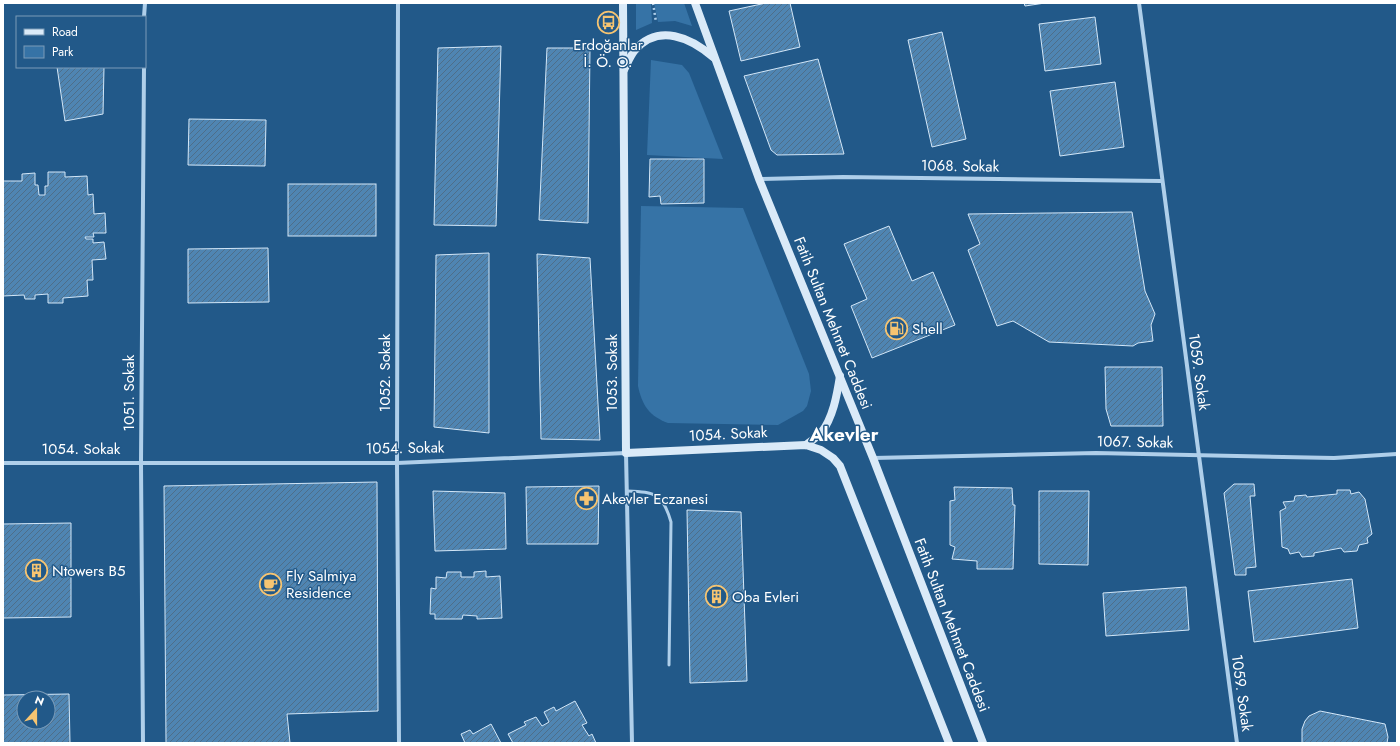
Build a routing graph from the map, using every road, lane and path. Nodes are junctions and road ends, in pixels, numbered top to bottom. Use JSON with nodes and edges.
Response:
{"nodes":[{"id":1,"x":144,"y":3,"type":"edge"},
{"id":2,"x":398,"y":3,"type":"edge"},
{"id":3,"x":623,"y":3,"type":"edge"},
{"id":4,"x":695,"y":3,"type":"edge"},
{"id":5,"x":1139,"y":3,"type":"edge"},
{"id":6,"x":144,"y":16,"type":"edge"},
{"id":7,"x":714,"y":57,"type":"junction"},
{"id":8,"x":144,"y":68,"type":"edge"},
{"id":9,"x":624,"y":71,"type":"junction"},
{"id":10,"x":759,"y":179,"type":"junction"},
{"id":11,"x":1162,"y":181,"type":"junction"},
{"id":12,"x":840,"y":375,"type":"junction"},
{"id":13,"x":806,"y":445,"type":"junction"},
{"id":14,"x":626,"y":453,"type":"junction"},
{"id":15,"x":1198,"y":454,"type":"junction"},
{"id":16,"x":1397,"y":454,"type":"edge"},
{"id":17,"x":873,"y":458,"type":"junction"},
{"id":18,"x":3,"y":463,"type":"edge"},
{"id":19,"x":140,"y":463,"type":"junction"},
{"id":20,"x":397,"y":464,"type":"junction"},
{"id":21,"x":627,"y":491,"type":"junction"},
{"id":22,"x":669,"y":665,"type":"dead end"},
{"id":23,"x":143,"y":743,"type":"edge"},
{"id":24,"x":399,"y":743,"type":"edge"},
{"id":25,"x":632,"y":743,"type":"edge"},
{"id":26,"x":949,"y":743,"type":"edge"},
{"id":27,"x":983,"y":743,"type":"edge"},
{"id":28,"x":1237,"y":743,"type":"edge"}],
"edges":[{"from":1,"to":6,"type":"street"},
{"from":2,"to":20,"type":"street","name":"1052. Sokak"},
{"from":3,"to":9,"type":"main road","name":"1053. Sokak"},
{"from":4,"to":7,"type":"main road","name":"Fatih Sultan Mehmet Caddesi"},
{"from":5,"to":11,"type":"street","name":"1059. Sokak"},
{"from":7,"to":9,"type":"main road"},
{"from":7,"to":10,"type":"main road","name":"Fatih Sultan Mehmet Caddesi"},
{"from":8,"to":19,"type":"street","name":"1051. Sokak"},
{"from":9,"to":14,"type":"main road","name":"1053. Sokak"},
{"from":10,"to":11,"type":"street","name":"1068. Sokak"},
{"from":10,"to":12,"type":"main road","name":"Fatih Sultan Mehmet Caddesi"},
{"from":11,"to":15,"type":"street","name":"1059. Sokak"},
{"from":12,"to":13,"type":"main road"},
{"from":12,"to":17,"type":"main road","name":"Fatih Sultan Mehmet Caddesi"},
{"from":13,"to":14,"type":"main road","name":"1054. Sokak"},
{"from":13,"to":26,"type":"main road"},
{"from":14,"to":20,"type":"street","name":"1054. Sokak"},
{"from":14,"to":21,"type":"street","name":"1053. Sokak"},
{"from":15,"to":16,"type":"street","name":"1067. Sokak"},
{"from":15,"to":17,"type":"street","name":"1067. Sokak"},
{"from":15,"to":28,"type":"street","name":"1059. Sokak"},
{"from":17,"to":27,"type":"main road","name":"Fatih Sultan Mehmet Caddesi"},
{"from":18,"to":19,"type":"street","name":"1054. Sokak"},
{"from":19,"to":20,"type":"street","name":"1054. Sokak"},
{"from":19,"to":23,"type":"street","name":"1051. Sokak"},
{"from":20,"to":24,"type":"street","name":"1052. Sokak"},
{"from":21,"to":22,"type":"lane"},
{"from":21,"to":25,"type":"street","name":"1053. Sokak"}]}
